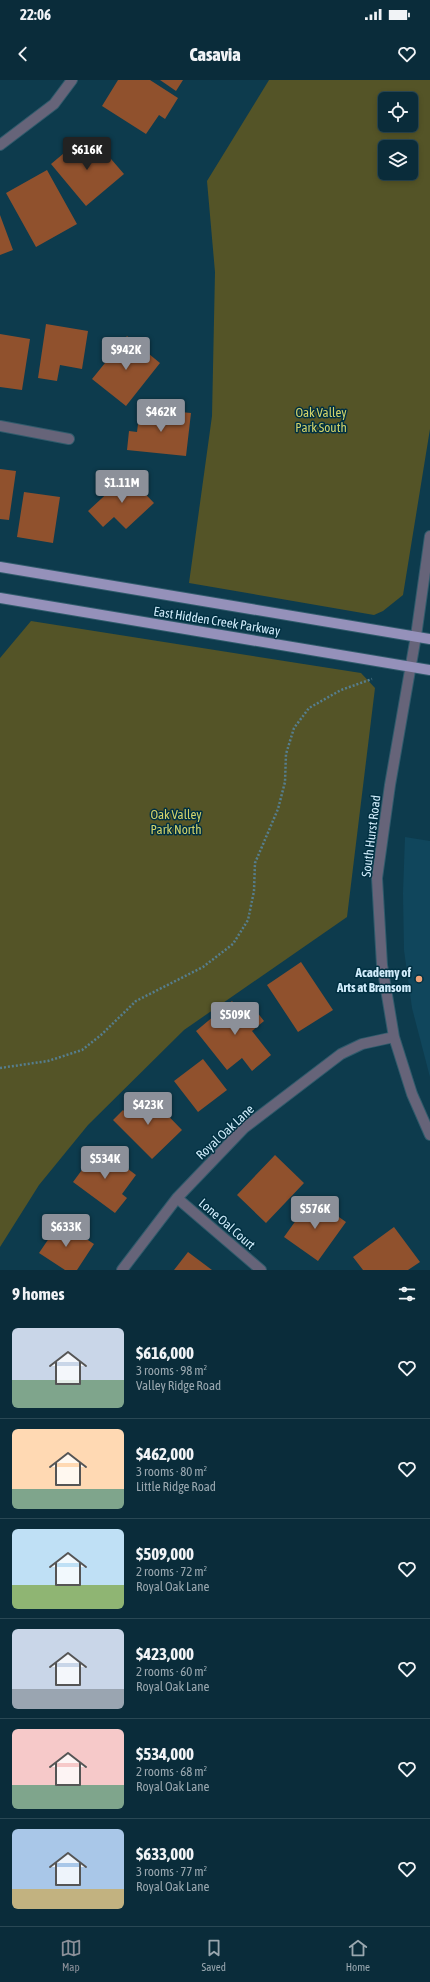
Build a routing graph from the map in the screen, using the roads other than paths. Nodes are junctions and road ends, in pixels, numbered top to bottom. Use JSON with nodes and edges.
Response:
{"nodes":[{"id":1,"x":72,"y":80,"type":"edge"},
{"id":2,"x":0,"y":146,"type":"edge"},
{"id":3,"x":0,"y":426,"type":"edge"},
{"id":4,"x":69,"y":440,"type":"dead end"},
{"id":5,"x":430,"y":536,"type":"edge"},
{"id":6,"x":0,"y":567,"type":"edge"},
{"id":7,"x":0,"y":598,"type":"edge"},
{"id":8,"x":416,"y":636,"type":"junction"},
{"id":9,"x":430,"y":639,"type":"edge"},
{"id":10,"x":411,"y":666,"type":"junction"},
{"id":11,"x":430,"y":670,"type":"edge"},
{"id":12,"x":394,"y":1037,"type":"junction"},
{"id":13,"x":430,"y":1135,"type":"edge"},
{"id":14,"x":177,"y":1198,"type":"junction"},
{"id":15,"x":122,"y":1270,"type":"edge"},
{"id":16,"x":261,"y":1270,"type":"edge"}],
"edges":[{"from":1,"to":2,"type":"street"},
{"from":3,"to":4,"type":"street"},
{"from":5,"to":8,"type":"street","name":"South Hurst Road"},
{"from":6,"to":8,"type":"main road","name":"East Hidden Creek Parkway"},
{"from":7,"to":10,"type":"main road","name":"East Hidden Creek Parkway"},
{"from":8,"to":9,"type":"main road","name":"East Hidden Creek Parkway"},
{"from":8,"to":10,"type":"street","name":"South Hurst Road"},
{"from":10,"to":11,"type":"main road","name":"East Hidden Creek Parkway"},
{"from":10,"to":12,"type":"street","name":"South Hurst Road"},
{"from":12,"to":13,"type":"street","name":"South Hurst Road"},
{"from":12,"to":14,"type":"street","name":"Royal Oak Lane"},
{"from":14,"to":15,"type":"street","name":"Royal Oak Lane"},
{"from":14,"to":16,"type":"street","name":"Lone Oal Court"}]}
